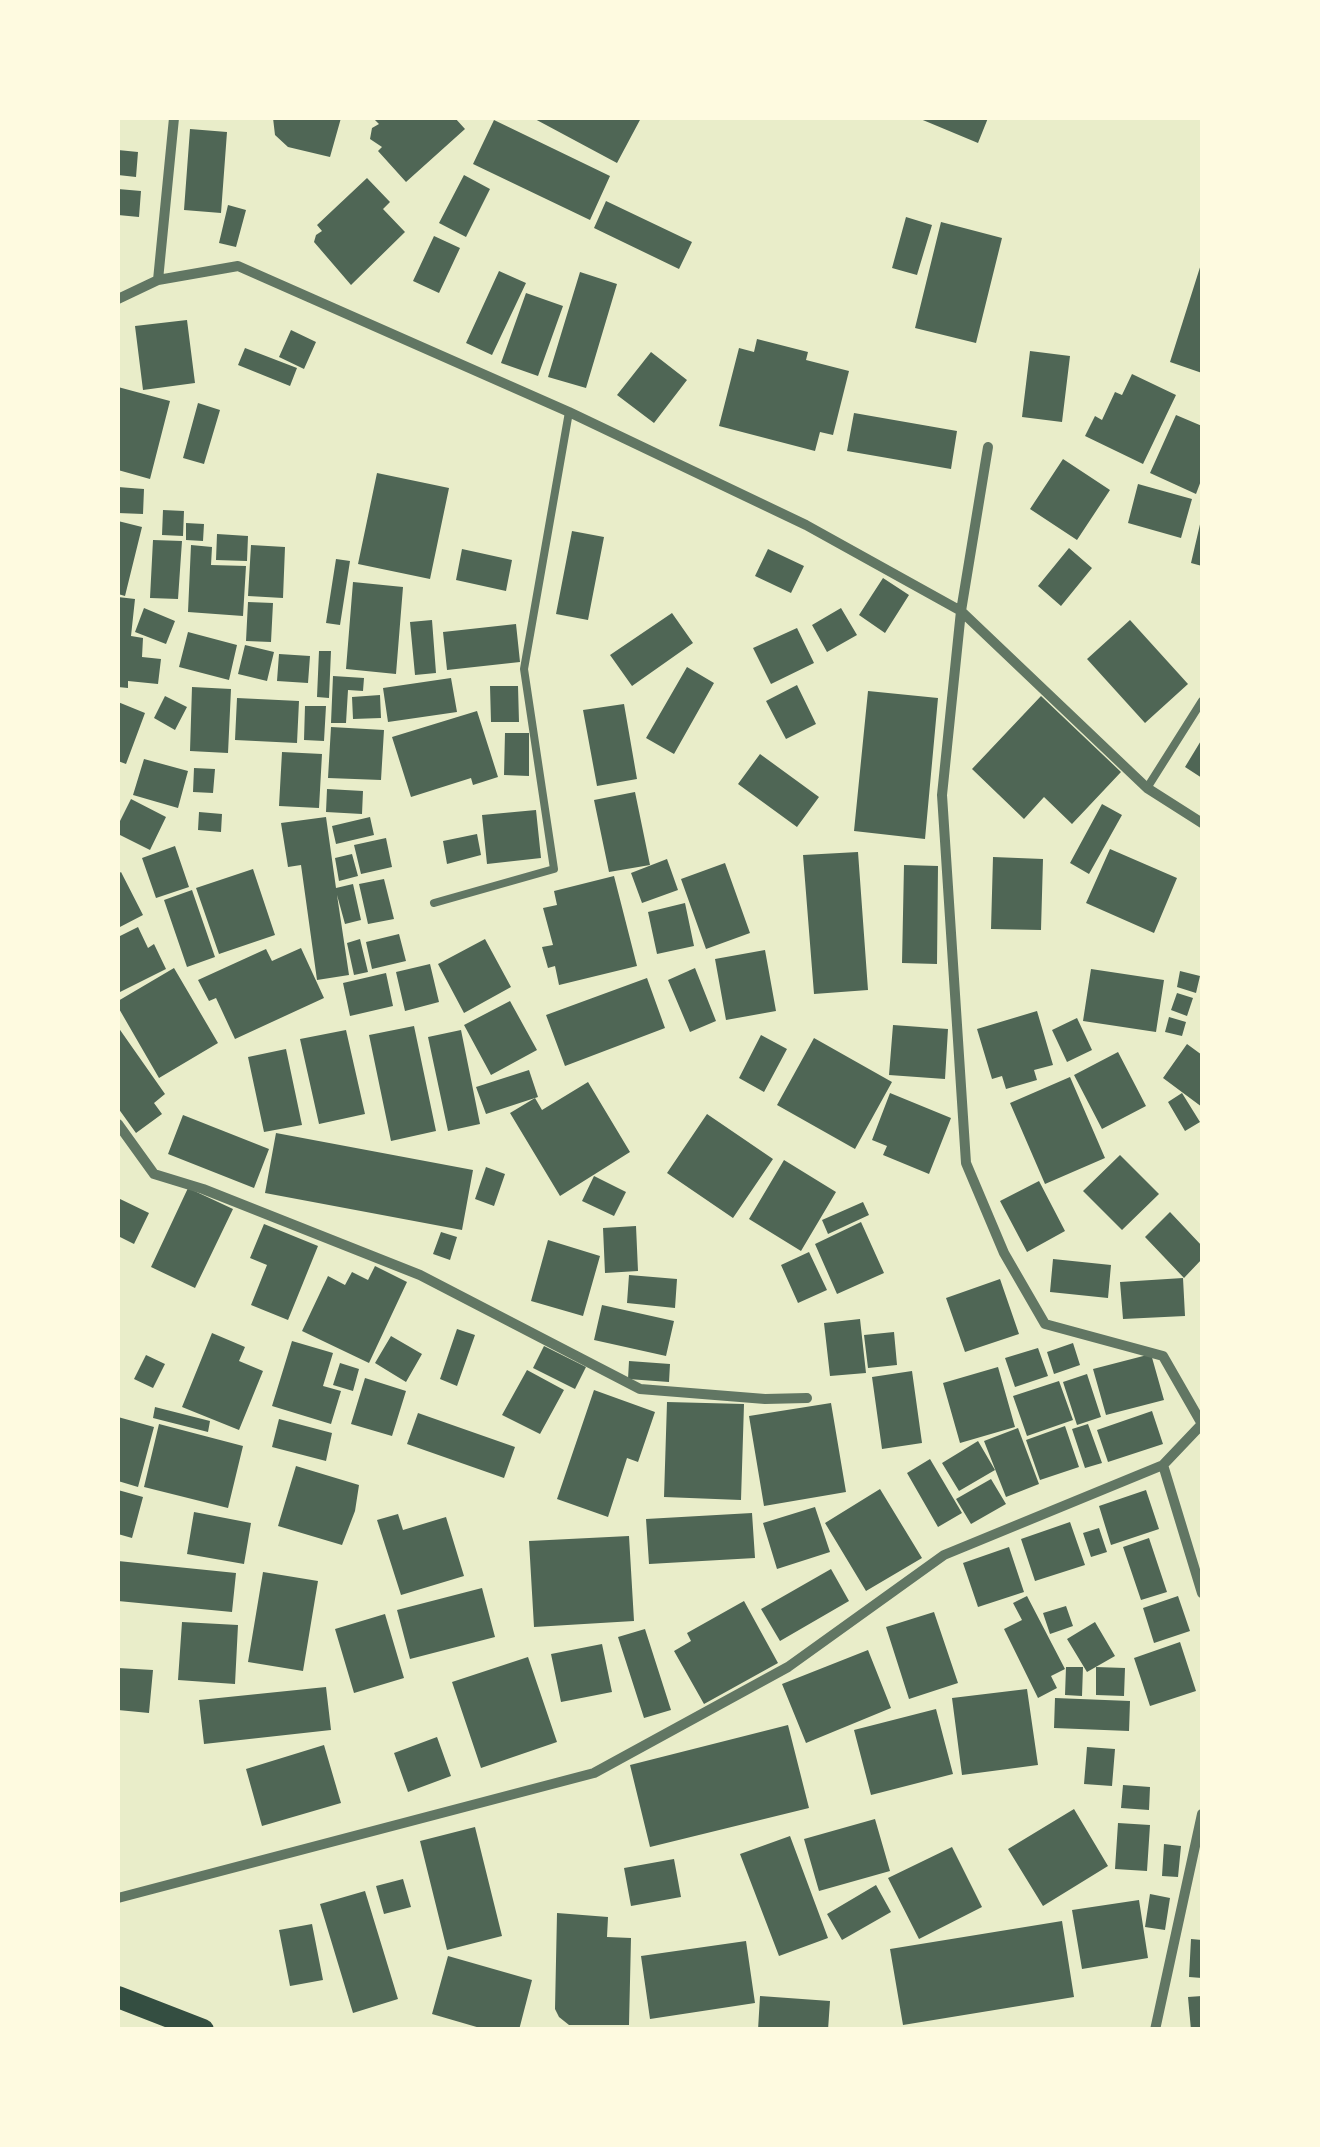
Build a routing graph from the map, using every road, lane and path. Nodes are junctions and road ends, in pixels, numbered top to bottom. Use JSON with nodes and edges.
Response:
{"nodes":[{"id":1,"x":174,"y":118,"type":"edge"},
{"id":2,"x":158,"y":280,"type":"junction"},
{"id":3,"x":118,"y":300,"type":"edge"},
{"id":4,"x":569,"y":412,"type":"junction"},
{"id":5,"x":988,"y":448,"type":"dead end"},
{"id":6,"x":961,"y":611,"type":"junction"},
{"id":7,"x":1202,"y":701,"type":"edge"},
{"id":8,"x":1146,"y":788,"type":"junction"},
{"id":9,"x":1202,"y":823,"type":"edge"},
{"id":10,"x":434,"y":902,"type":"dead end"},
{"id":11,"x":118,"y":1124,"type":"edge"},
{"id":12,"x":807,"y":1398,"type":"dead end"},
{"id":13,"x":1202,"y":1424,"type":"edge"},
{"id":14,"x":1164,"y":1464,"type":"junction"},
{"id":15,"x":1202,"y":1593,"type":"edge"},
{"id":16,"x":1202,"y":1814,"type":"edge"},
{"id":17,"x":118,"y":1898,"type":"edge"},
{"id":18,"x":118,"y":1998,"type":"edge"},
{"id":19,"x":203,"y":2030,"type":"edge"},
{"id":20,"x":1155,"y":2030,"type":"edge"}],
"edges":[{"from":1,"to":2,"type":"street"},
{"from":2,"to":3,"type":"street"},
{"from":2,"to":4,"type":"street"},
{"from":4,"to":6,"type":"street"},
{"from":4,"to":10,"type":"lane"},
{"from":5,"to":6,"type":"street"},
{"from":6,"to":8,"type":"street"},
{"from":6,"to":13,"type":"street"},
{"from":7,"to":8,"type":"lane"},
{"from":8,"to":9,"type":"street"},
{"from":11,"to":12,"type":"street"},
{"from":13,"to":14,"type":"street"},
{"from":14,"to":15,"type":"street"},
{"from":14,"to":17,"type":"street"},
{"from":16,"to":20,"type":"street"},
{"from":18,"to":19,"type":"main road"}]}
